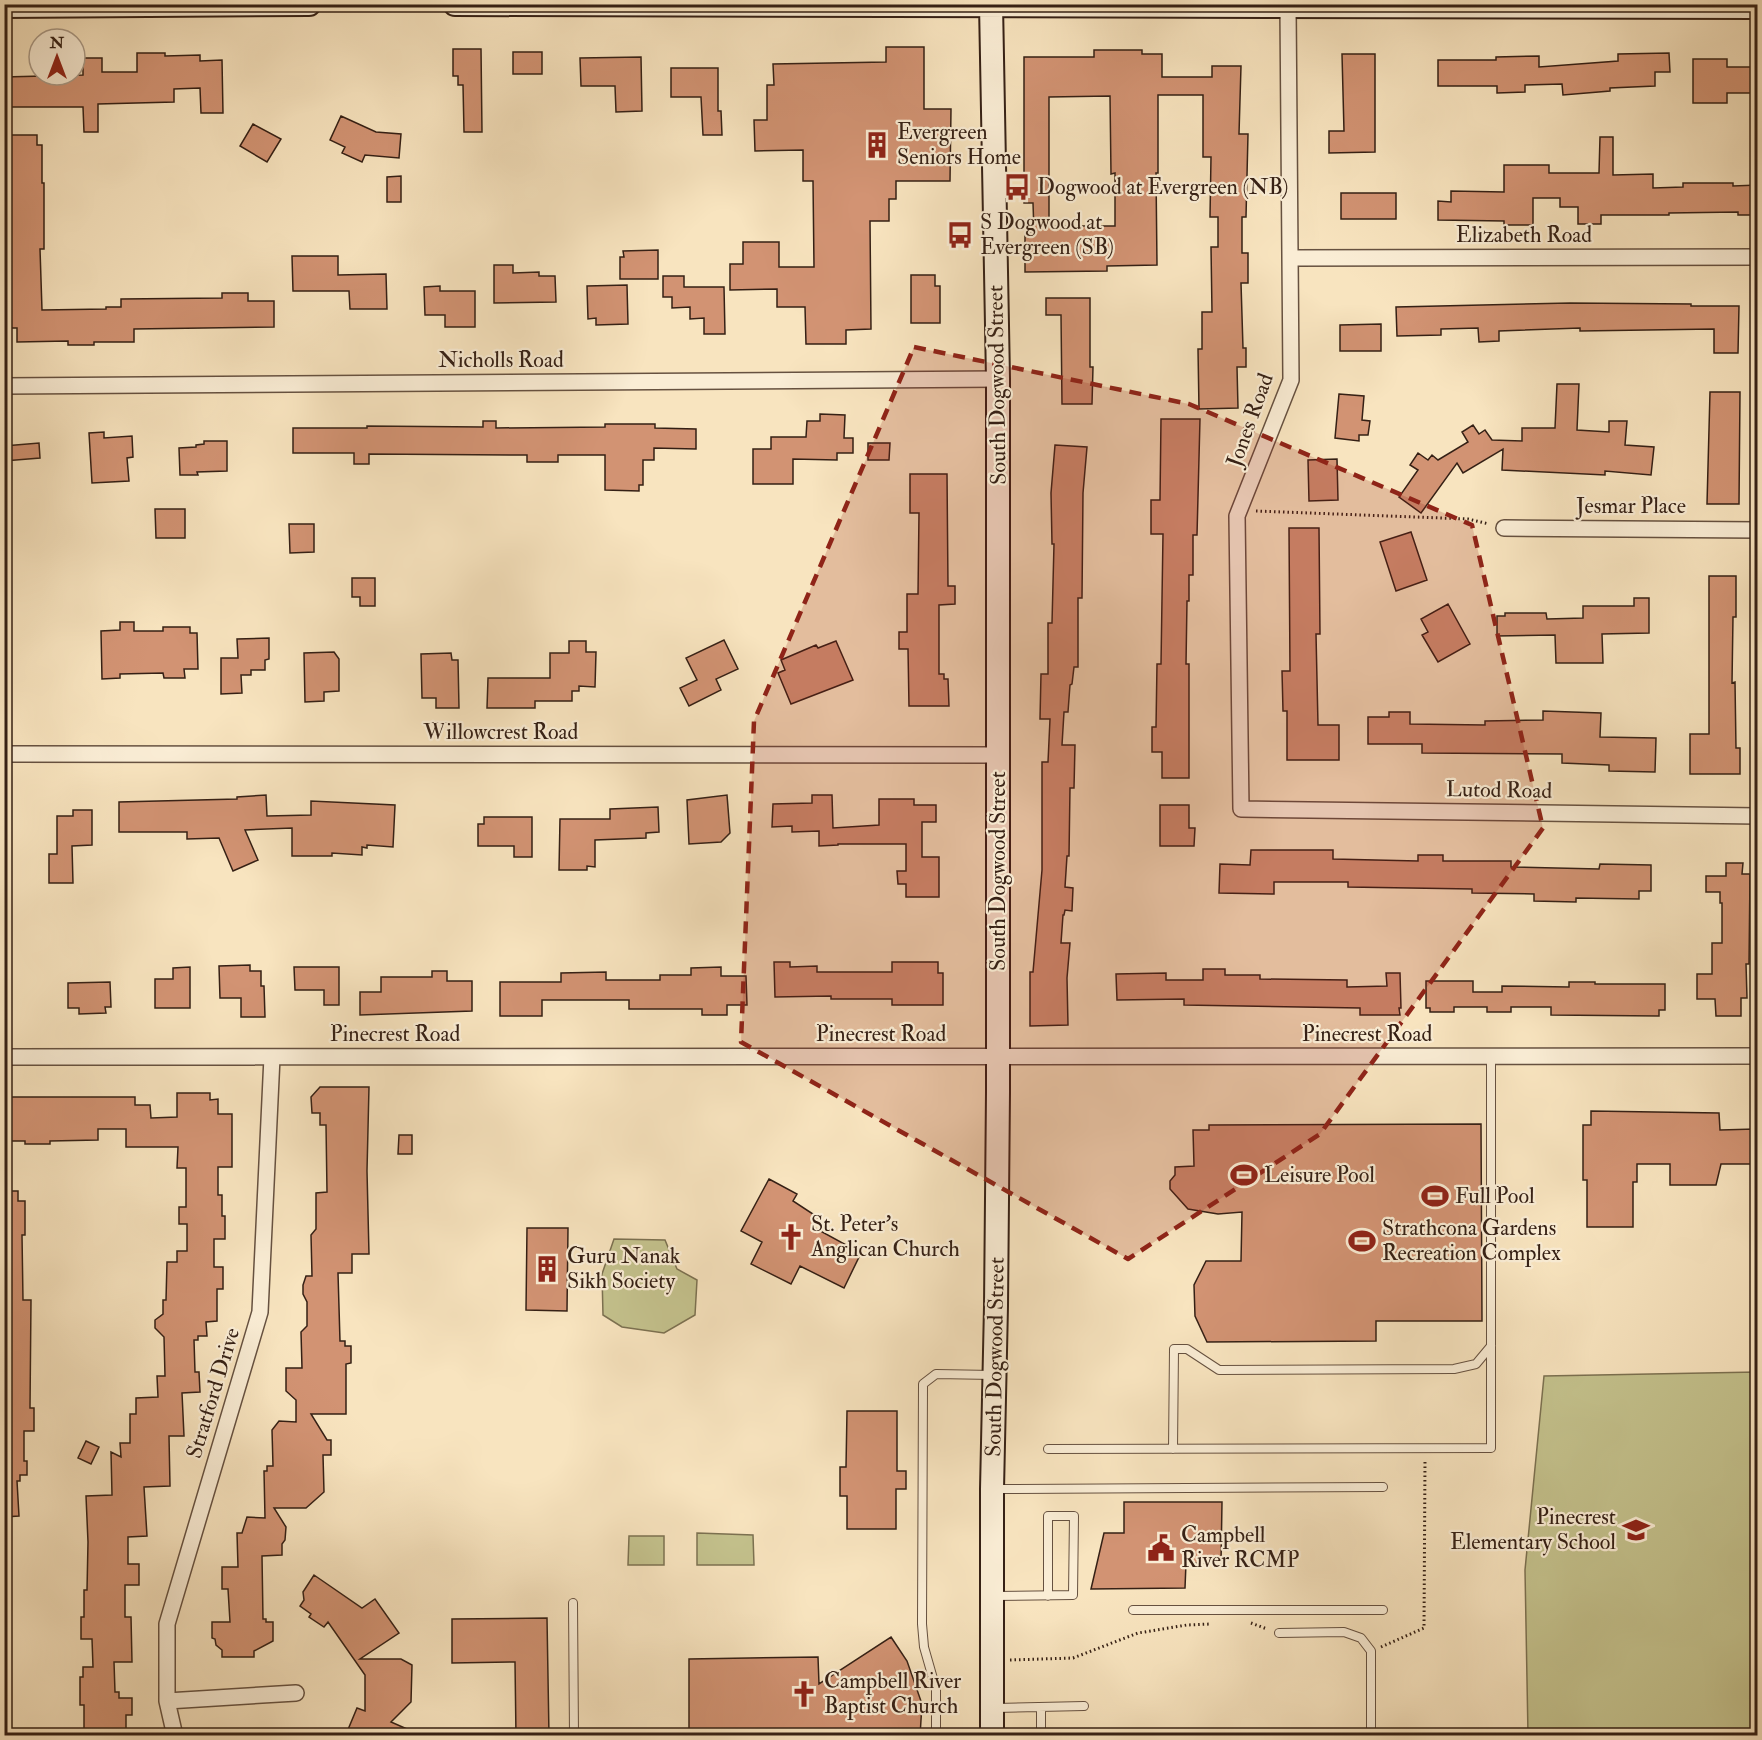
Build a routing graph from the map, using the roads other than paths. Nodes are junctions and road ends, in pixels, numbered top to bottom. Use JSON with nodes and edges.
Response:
{"nodes":[{"id":1,"x":309,"y":4,"type":"edge"},
{"id":2,"x":454,"y":4,"type":"edge"},
{"id":3,"x":4,"y":6,"type":"edge"},
{"id":4,"x":991,"y":6,"type":"edge"},
{"id":5,"x":1240,"y":6,"type":"edge"},
{"id":6,"x":1402,"y":6,"type":"edge"},
{"id":7,"x":1288,"y":7,"type":"junction"},
{"id":8,"x":1758,"y":7,"type":"edge"},
{"id":9,"x":1758,"y":257,"type":"edge"},
{"id":10,"x":1291,"y":258,"type":"junction"},
{"id":11,"x":998,"y":379,"type":"junction"},
{"id":12,"x":4,"y":386,"type":"edge"},
{"id":13,"x":1503,"y":528,"type":"road end"},
{"id":14,"x":1758,"y":530,"type":"edge"},
{"id":15,"x":4,"y":754,"type":"edge"},
{"id":16,"x":998,"y":755,"type":"junction"},
{"id":17,"x":1240,"y":809,"type":"joint"},
{"id":18,"x":1758,"y":816,"type":"edge"},
{"id":19,"x":1491,"y":1056,"type":"junction"},
{"id":20,"x":1758,"y":1056,"type":"edge"},
{"id":21,"x":4,"y":1057,"type":"edge"},
{"id":22,"x":272,"y":1057,"type":"junction"},
{"id":23,"x":998,"y":1057,"type":"junction"},
{"id":24,"x":1491,"y":1346,"type":"junction"},
{"id":25,"x":994,"y":1375,"type":"junction"},
{"id":26,"x":1048,"y":1449,"type":"dead end"},
{"id":27,"x":1173,"y":1449,"type":"junction"},
{"id":28,"x":1383,"y":1487,"type":"dead end"},
{"id":29,"x":992,"y":1489,"type":"junction"},
{"id":30,"x":992,"y":1596,"type":"junction"},
{"id":31,"x":1048,"y":1596,"type":"junction"},
{"id":32,"x":573,"y":1603,"type":"dead end"},
{"id":33,"x":1133,"y":1610,"type":"dead end"},
{"id":34,"x":1383,"y":1610,"type":"dead end"},
{"id":35,"x":1279,"y":1633,"type":"road end"},
{"id":36,"x":296,"y":1693,"type":"dead end"},
{"id":37,"x":168,"y":1701,"type":"junction"},
{"id":38,"x":1084,"y":1706,"type":"dead end"},
{"id":39,"x":1041,"y":1707,"type":"junction"},
{"id":40,"x":992,"y":1708,"type":"junction"},
{"id":41,"x":175,"y":1736,"type":"edge"},
{"id":42,"x":574,"y":1736,"type":"edge"},
{"id":43,"x":936,"y":1736,"type":"edge"},
{"id":44,"x":992,"y":1736,"type":"edge"},
{"id":45,"x":1041,"y":1736,"type":"edge"},
{"id":46,"x":1371,"y":1736,"type":"edge"}],
"edges":[{"from":1,"to":3,"type":"main road"},
{"from":2,"to":4,"type":"main road"},
{"from":4,"to":5,"type":"main road"},
{"from":4,"to":11,"type":"main road","name":"South Dogwood Street"},
{"from":5,"to":7,"type":"main road"},
{"from":6,"to":7,"type":"main road"},
{"from":6,"to":8,"type":"main road"},
{"from":7,"to":10,"type":"street","name":"Jones Road"},
{"from":9,"to":10,"type":"street","name":"Elizabeth Road"},
{"from":10,"to":17,"type":"street","name":"Jones Road"},
{"from":11,"to":12,"type":"street","name":"Nicholls Road"},
{"from":11,"to":16,"type":"main road","name":"South Dogwood Street"},
{"from":13,"to":14,"type":"street","name":"Jesmar Place"},
{"from":15,"to":16,"type":"street","name":"Willowcrest Road"},
{"from":16,"to":23,"type":"main road","name":"South Dogwood Street"},
{"from":17,"to":18,"type":"street","name":"Lutod Road"},
{"from":19,"to":20,"type":"street","name":"Pinecrest Road"},
{"from":19,"to":23,"type":"street","name":"Pinecrest Road"},
{"from":19,"to":24,"type":"lane"},
{"from":21,"to":22,"type":"street","name":"Pinecrest Road"},
{"from":22,"to":23,"type":"street","name":"Pinecrest Road"},
{"from":22,"to":37,"type":"street","name":"Stratford Drive"},
{"from":23,"to":25,"type":"main road","name":"South Dogwood Street"},
{"from":24,"to":27,"type":"lane"},
{"from":24,"to":27,"type":"lane"},
{"from":25,"to":29,"type":"main road","name":"South Dogwood Street"},
{"from":25,"to":43,"type":"lane"},
{"from":26,"to":27,"type":"lane"},
{"from":28,"to":29,"type":"lane"},
{"from":29,"to":30,"type":"main road","name":"South Dogwood Street"},
{"from":30,"to":31,"type":"lane"},
{"from":30,"to":40,"type":"main road","name":"South Dogwood Street"},
{"from":31,"to":31,"type":"lane"},
{"from":32,"to":42,"type":"lane"},
{"from":33,"to":34,"type":"lane"},
{"from":35,"to":46,"type":"lane"},
{"from":36,"to":37,"type":"street"},
{"from":37,"to":41,"type":"street","name":"Stratford Drive"},
{"from":38,"to":39,"type":"lane"},
{"from":39,"to":40,"type":"lane"},
{"from":39,"to":45,"type":"lane"},
{"from":40,"to":44,"type":"main road","name":"South Dogwood Street"}]}
